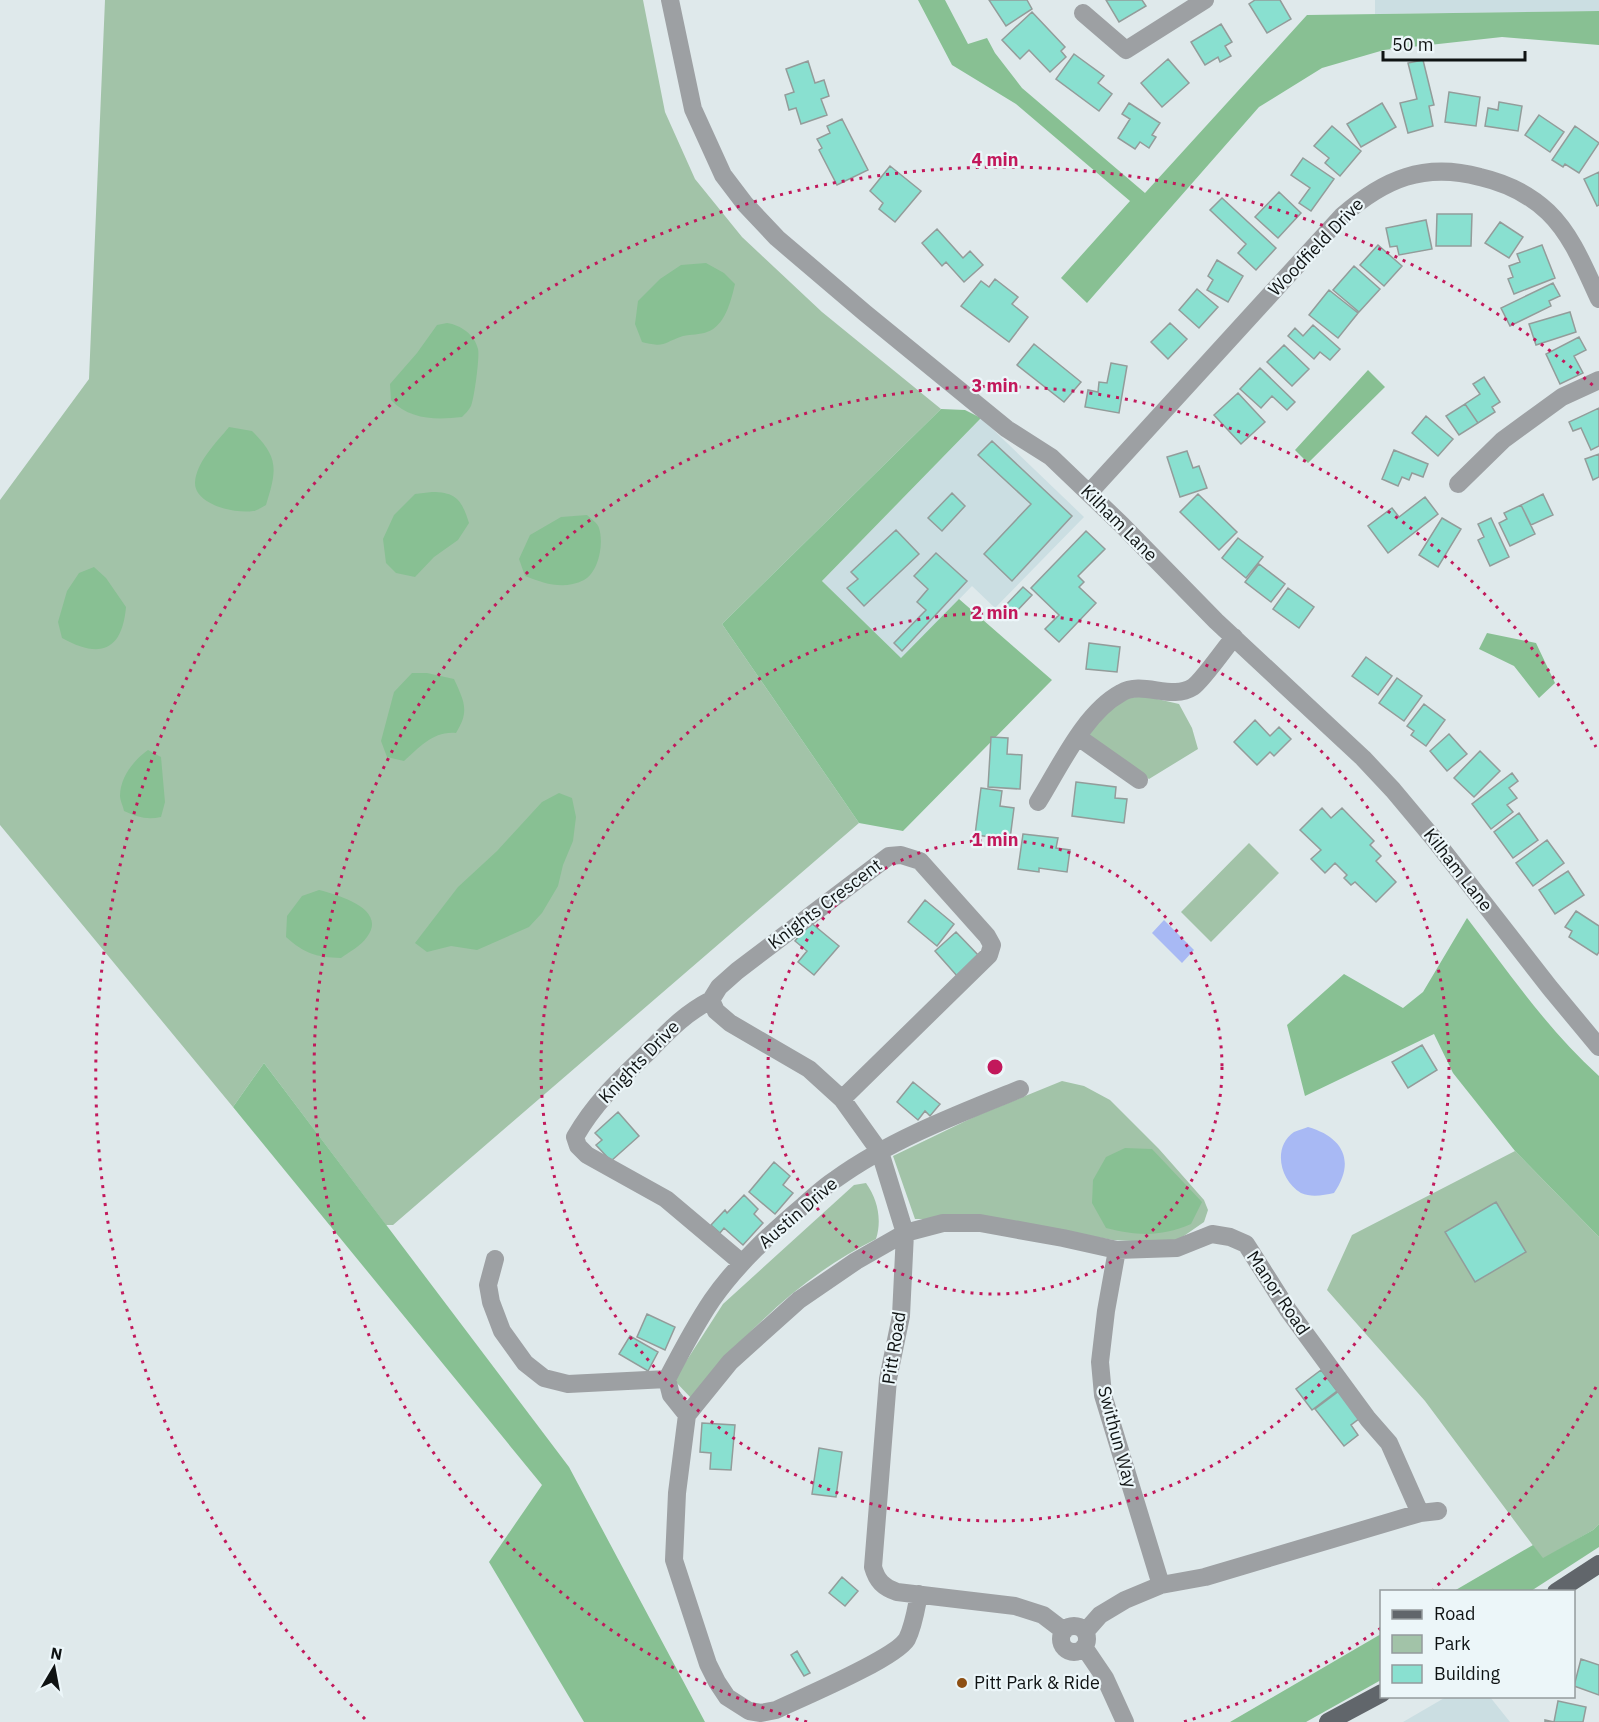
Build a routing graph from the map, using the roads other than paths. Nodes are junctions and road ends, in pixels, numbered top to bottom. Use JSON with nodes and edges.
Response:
{"nodes":[{"id":1,"x":669,"y":0,"type":"edge"},
{"id":2,"x":1205,"y":0,"type":"edge"},
{"id":3,"x":1083,"y":13,"type":"dead end"},
{"id":4,"x":1599,"y":299,"type":"edge"},
{"id":5,"x":1599,"y":380,"type":"edge"},
{"id":6,"x":1458,"y":484,"type":"dead end"},
{"id":7,"x":1089,"y":493,"type":"junction"},
{"id":8,"x":1234,"y":637,"type":"junction"},
{"id":9,"x":1078,"y":737,"type":"junction"},
{"id":10,"x":1139,"y":780,"type":"dead end"},
{"id":11,"x":1038,"y":802,"type":"dead end"},
{"id":12,"x":711,"y":1000,"type":"junction"},
{"id":13,"x":1599,"y":1047,"type":"edge"},
{"id":14,"x":1020,"y":1089,"type":"dead end"},
{"id":15,"x":842,"y":1099,"type":"junction"},
{"id":16,"x":880,"y":1152,"type":"junction"},
{"id":17,"x":905,"y":1233,"type":"junction"},
{"id":18,"x":1117,"y":1250,"type":"junction"},
{"id":19,"x":495,"y":1259,"type":"dead end"},
{"id":20,"x":742,"y":1263,"type":"junction"},
{"id":21,"x":667,"y":1379,"type":"junction"},
{"id":22,"x":687,"y":1415,"type":"junction"},
{"id":23,"x":1599,"y":1564,"type":"edge"},
{"id":24,"x":1161,"y":1586,"type":"junction"},
{"id":25,"x":1559,"y":1590,"type":"edge"},
{"id":26,"x":919,"y":1594,"type":"junction"},
{"id":27,"x":1084,"y":1640,"type":"junction"},
{"id":28,"x":1380,"y":1694,"type":"edge"},
{"id":29,"x":1125,"y":1722,"type":"edge"},
{"id":30,"x":1328,"y":1722,"type":"edge"}],
"edges":[{"from":1,"to":7,"type":"street","name":"Kilham Lane"},
{"from":2,"to":3,"type":"street"},
{"from":4,"to":7,"type":"street","name":"Woodfield Drive"},
{"from":5,"to":6,"type":"street"},
{"from":7,"to":8,"type":"street","name":"Kilham Lane"},
{"from":8,"to":9,"type":"street"},
{"from":8,"to":13,"type":"street","name":"Kilham Lane"},
{"from":9,"to":10,"type":"street"},
{"from":9,"to":11,"type":"street"},
{"from":12,"to":15,"type":"street","name":"Pitt Road"},
{"from":12,"to":15,"type":"street","name":"Knights Crescent"},
{"from":12,"to":20,"type":"street","name":"Knights Drive"},
{"from":14,"to":16,"type":"street","name":"Austin Drive"},
{"from":15,"to":16,"type":"street","name":"Pitt Road"},
{"from":16,"to":17,"type":"street","name":"Pitt Road"},
{"from":16,"to":20,"type":"street","name":"Austin Drive"},
{"from":17,"to":18,"type":"street","name":"Manor Road"},
{"from":17,"to":22,"type":"street","name":"Manor Road"},
{"from":17,"to":26,"type":"street","name":"Pitt Road"},
{"from":18,"to":24,"type":"street","name":"Swithun Way"},
{"from":18,"to":24,"type":"street","name":"Manor Road"},
{"from":19,"to":21,"type":"street"},
{"from":20,"to":21,"type":"street","name":"Austin Drive"},
{"from":21,"to":22,"type":"street"},
{"from":22,"to":26,"type":"street"},
{"from":23,"to":25,"type":"main road"},
{"from":24,"to":27,"type":"street","name":"Manor Road"},
{"from":26,"to":27,"type":"street","name":"Pitt Road"},
{"from":27,"to":29,"type":"street"},
{"from":28,"to":30,"type":"main road"}]}
